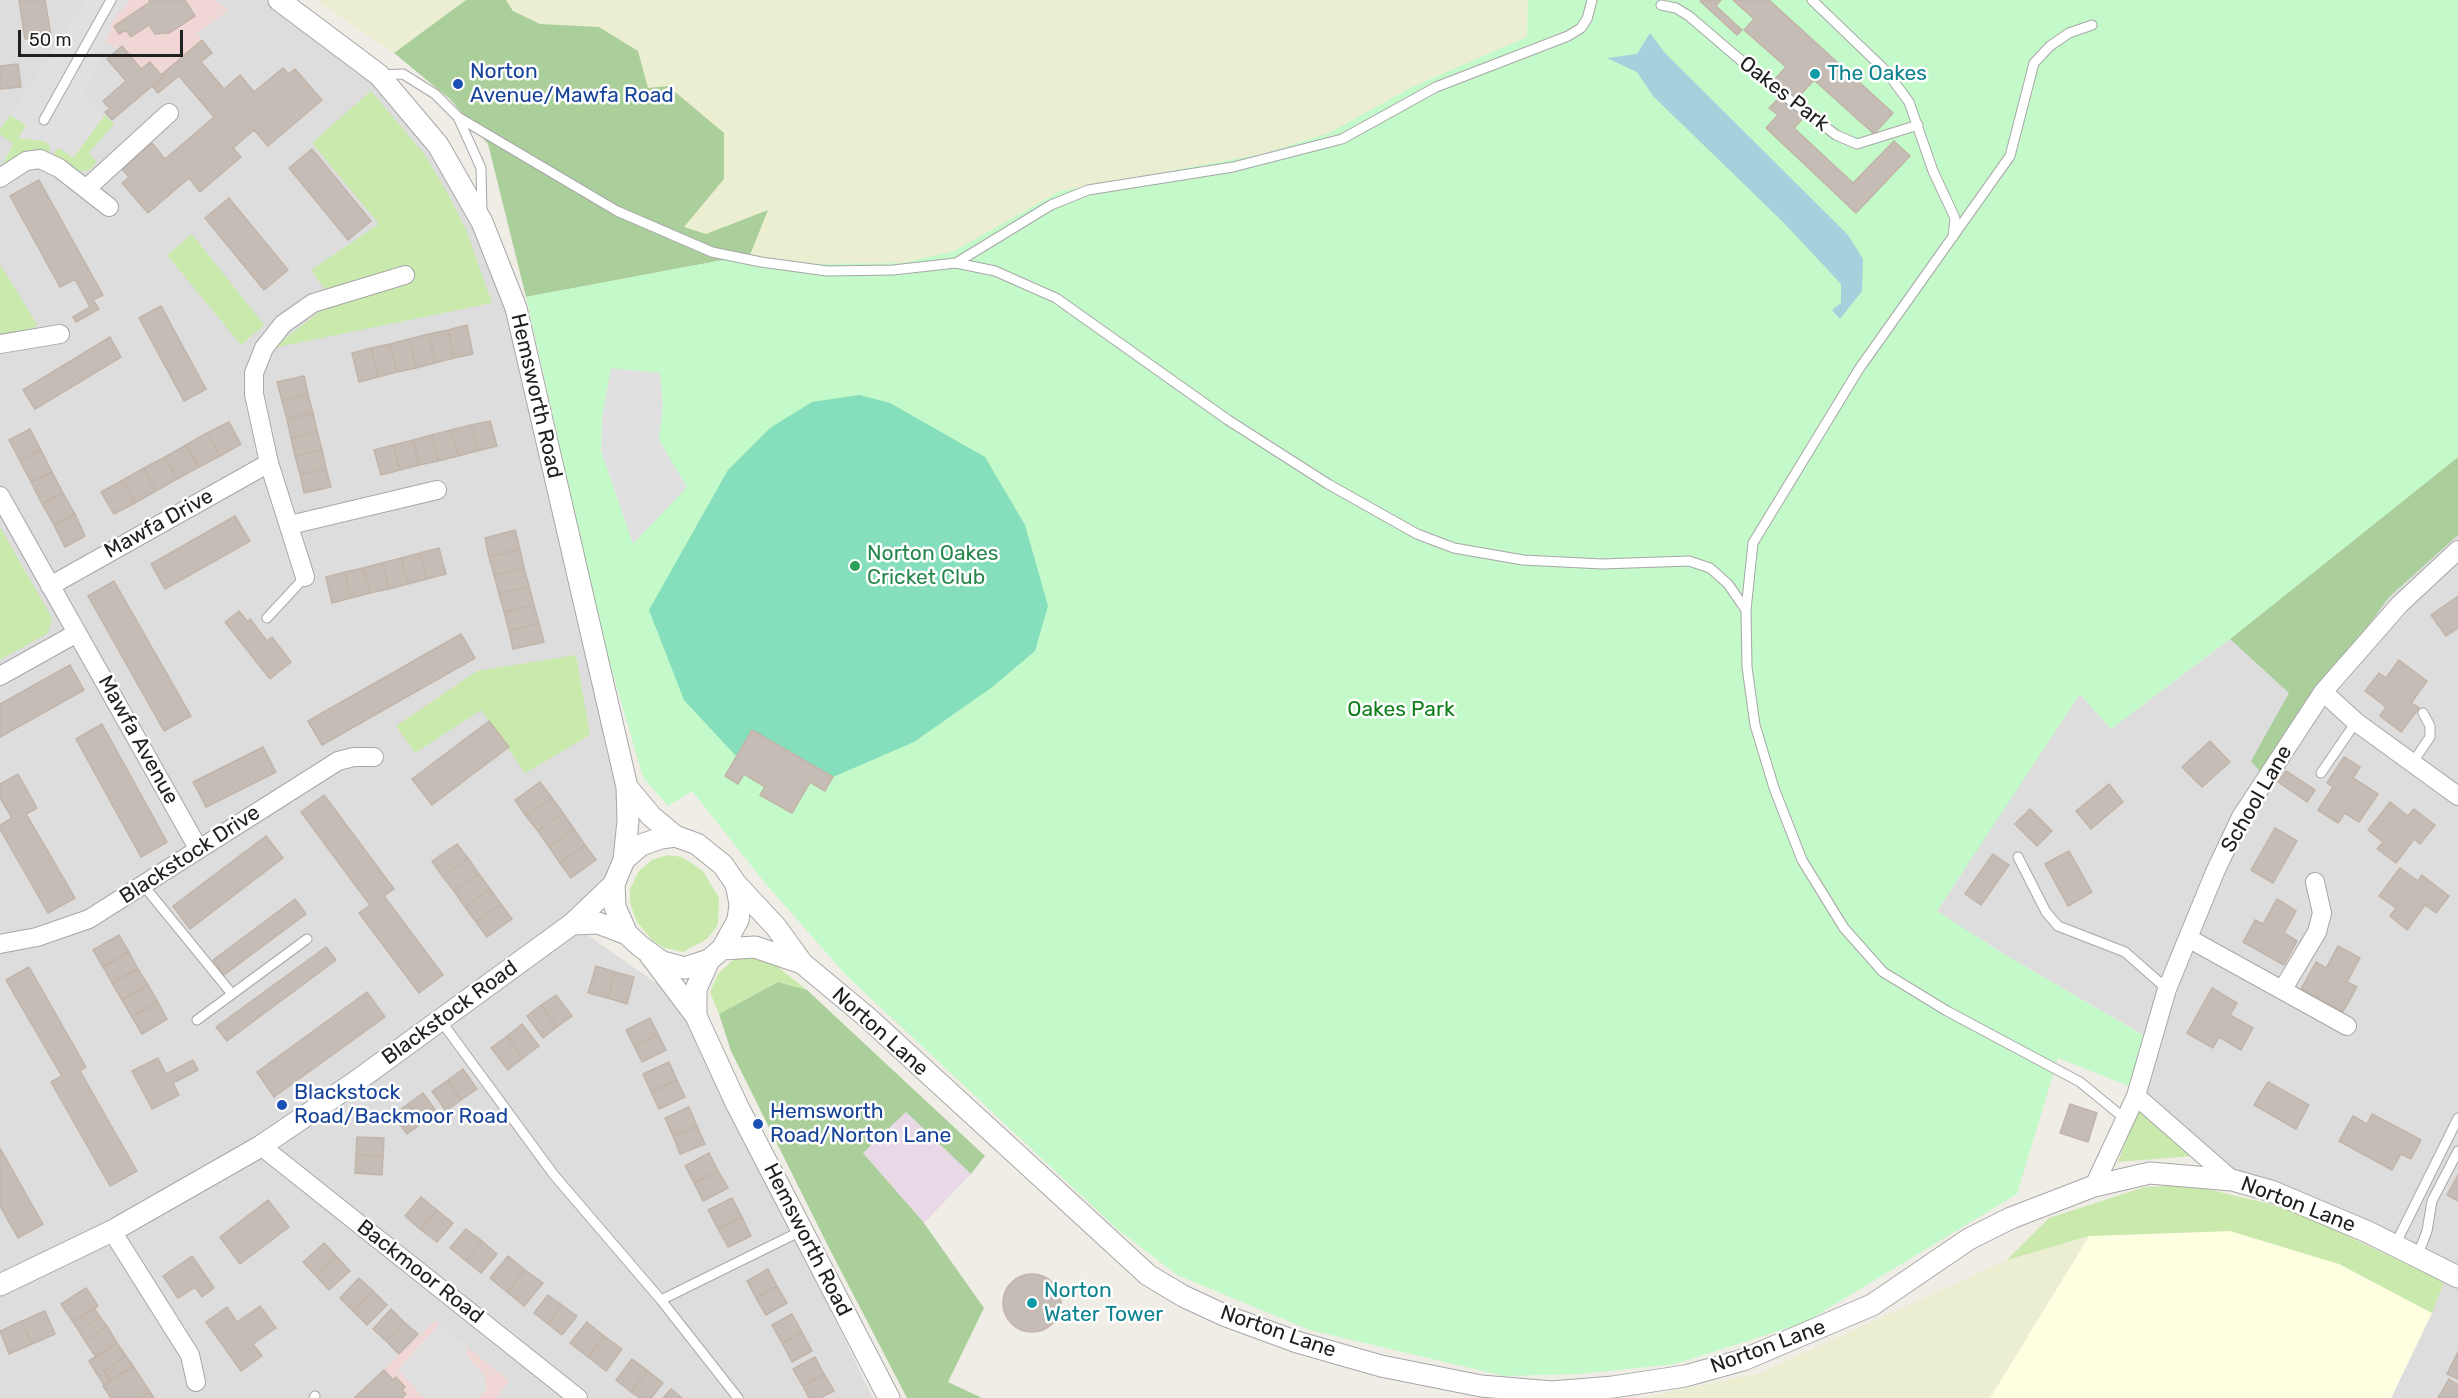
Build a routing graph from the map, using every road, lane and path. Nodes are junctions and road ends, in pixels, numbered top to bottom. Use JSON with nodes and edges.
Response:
{"nodes":[{"id":1,"x":111,"y":0,"type":"edge"},
{"id":2,"x":279,"y":0,"type":"edge"},
{"id":3,"x":1592,"y":0,"type":"edge"},
{"id":4,"x":1812,"y":0,"type":"edge"},
{"id":5,"x":1660,"y":5,"type":"dead end"},
{"id":6,"x":2092,"y":25,"type":"dead end"},
{"id":7,"x":379,"y":75,"type":"junction"},
{"id":8,"x":169,"y":113,"type":"dead end"},
{"id":9,"x":458,"y":117,"type":"junction"},
{"id":10,"x":44,"y":120,"type":"dead end"},
{"id":11,"x":1918,"y":125,"type":"junction"},
{"id":12,"x":0,"y":178,"type":"edge"},
{"id":13,"x":87,"y":189,"type":"junction"},
{"id":14,"x":109,"y":207,"type":"dead end"},
{"id":15,"x":482,"y":220,"type":"junction"},
{"id":16,"x":1952,"y":240,"type":"junction"},
{"id":17,"x":956,"y":262,"type":"junction"},
{"id":18,"x":405,"y":275,"type":"dead end"},
{"id":19,"x":60,"y":334,"type":"dead end"},
{"id":20,"x":0,"y":344,"type":"edge"},
{"id":21,"x":269,"y":463,"type":"junction"},
{"id":22,"x":437,"y":490,"type":"dead end"},
{"id":23,"x":0,"y":496,"type":"edge"},
{"id":24,"x":290,"y":525,"type":"junction"},
{"id":25,"x":2458,"y":550,"type":"edge"},
{"id":26,"x":305,"y":577,"type":"joint"},
{"id":27,"x":50,"y":586,"type":"junction"},
{"id":28,"x":1746,"y":610,"type":"junction"},
{"id":29,"x":267,"y":618,"type":"dead end"},
{"id":30,"x":77,"y":633,"type":"junction"},
{"id":31,"x":0,"y":676,"type":"edge"},
{"id":32,"x":2323,"y":692,"type":"junction"},
{"id":33,"x":2423,"y":713,"type":"dead end"},
{"id":34,"x":2356,"y":722,"type":"junction"},
{"id":35,"x":374,"y":758,"type":"dead end"},
{"id":36,"x":2413,"y":762,"type":"junction"},
{"id":37,"x":2321,"y":773,"type":"dead end"},
{"id":38,"x":627,"y":787,"type":"junction"},
{"id":39,"x":2458,"y":796,"type":"edge"},
{"id":40,"x":675,"y":836,"type":"junction"},
{"id":41,"x":198,"y":848,"type":"junction"},
{"id":42,"x":2018,"y":857,"type":"dead end"},
{"id":43,"x":624,"y":860,"type":"junction"},
{"id":44,"x":2315,"y":882,"type":"dead end"},
{"id":45,"x":614,"y":884,"type":"junction"},
{"id":46,"x":736,"y":884,"type":"junction"},
{"id":47,"x":144,"y":886,"type":"junction"},
{"id":48,"x":572,"y":924,"type":"junction"},
{"id":49,"x":627,"y":934,"type":"junction"},
{"id":50,"x":2188,"y":938,"type":"junction"},
{"id":51,"x":307,"y":939,"type":"dead end"},
{"id":52,"x":0,"y":944,"type":"edge"},
{"id":53,"x":650,"y":955,"type":"junction"},
{"id":54,"x":715,"y":955,"type":"junction"},
{"id":55,"x":802,"y":963,"type":"junction"},
{"id":56,"x":2167,"y":989,"type":"junction"},
{"id":57,"x":2283,"y":989,"type":"junction"},
{"id":58,"x":232,"y":994,"type":"junction"},
{"id":59,"x":696,"y":1016,"type":"junction"},
{"id":60,"x":197,"y":1020,"type":"dead end"},
{"id":61,"x":440,"y":1020,"type":"junction"},
{"id":62,"x":2347,"y":1026,"type":"dead end"},
{"id":63,"x":2136,"y":1096,"type":"junction"},
{"id":64,"x":2124,"y":1118,"type":"junction"},
{"id":65,"x":2458,"y":1118,"type":"edge"},
{"id":66,"x":261,"y":1146,"type":"junction"},
{"id":67,"x":2458,"y":1151,"type":"edge"},
{"id":68,"x":2232,"y":1180,"type":"junction"},
{"id":69,"x":2094,"y":1186,"type":"junction"},
{"id":70,"x":801,"y":1230,"type":"junction"},
{"id":71,"x":112,"y":1231,"type":"junction"},
{"id":72,"x":2395,"y":1246,"type":"junction"},
{"id":73,"x":2417,"y":1258,"type":"junction"},
{"id":74,"x":2458,"y":1278,"type":"edge"},
{"id":75,"x":0,"y":1285,"type":"edge"},
{"id":76,"x":661,"y":1300,"type":"junction"},
{"id":77,"x":196,"y":1382,"type":"dead end"},
{"id":78,"x":577,"y":1398,"type":"edge"},
{"id":79,"x":738,"y":1398,"type":"edge"},
{"id":80,"x":889,"y":1398,"type":"edge"}],
"edges":[{"from":1,"to":10,"type":"lane"},
{"from":2,"to":7,"type":"street","name":"Hemsworth Road"},
{"from":3,"to":17,"type":"lane"},
{"from":4,"to":11,"type":"lane"},
{"from":5,"to":11,"type":"lane","name":"Oakes Park"},
{"from":6,"to":16,"type":"lane"},
{"from":7,"to":9,"type":"lane"},
{"from":7,"to":15,"type":"street","name":"Hemsworth Road"},
{"from":8,"to":13,"type":"street"},
{"from":9,"to":15,"type":"lane"},
{"from":9,"to":17,"type":"lane"},
{"from":11,"to":16,"type":"lane"},
{"from":12,"to":13,"type":"street"},
{"from":13,"to":14,"type":"street"},
{"from":15,"to":38,"type":"street","name":"Hemsworth Road"},
{"from":16,"to":28,"type":"lane"},
{"from":17,"to":28,"type":"lane"},
{"from":18,"to":21,"type":"street"},
{"from":19,"to":20,"type":"street"},
{"from":21,"to":24,"type":"street"},
{"from":21,"to":27,"type":"street","name":"Mawfa Drive"},
{"from":22,"to":24,"type":"street"},
{"from":23,"to":27,"type":"street","name":"Mawfa Avenue"},
{"from":24,"to":26,"type":"street"},
{"from":25,"to":32,"type":"street","name":"School Lane"},
{"from":26,"to":29,"type":"lane"},
{"from":27,"to":30,"type":"street","name":"Mawfa Avenue"},
{"from":28,"to":64,"type":"lane"},
{"from":30,"to":31,"type":"street"},
{"from":30,"to":41,"type":"street","name":"Mawfa Avenue"},
{"from":32,"to":34,"type":"street"},
{"from":32,"to":50,"type":"street","name":"School Lane"},
{"from":33,"to":36,"type":"lane"},
{"from":34,"to":36,"type":"street"},
{"from":34,"to":37,"type":"lane"},
{"from":35,"to":41,"type":"street","name":"Blackstock Drive"},
{"from":36,"to":39,"type":"street"},
{"from":38,"to":40,"type":"street","name":"Hemsworth Road"},
{"from":38,"to":43,"type":"street","name":"Hemsworth Road"},
{"from":40,"to":43,"type":"street"},
{"from":40,"to":46,"type":"street"},
{"from":41,"to":47,"type":"street","name":"Blackstock Drive"},
{"from":42,"to":56,"type":"lane"},
{"from":43,"to":45,"type":"street"},
{"from":44,"to":57,"type":"street"},
{"from":45,"to":48,"type":"street","name":"Blackstock Road"},
{"from":45,"to":49,"type":"street"},
{"from":46,"to":54,"type":"street"},
{"from":46,"to":55,"type":"street","name":"Norton Lane"},
{"from":47,"to":52,"type":"street","name":"Blackstock Drive"},
{"from":47,"to":58,"type":"lane"},
{"from":48,"to":49,"type":"street"},
{"from":48,"to":61,"type":"street","name":"Blackstock Road"},
{"from":49,"to":53,"type":"street"},
{"from":50,"to":56,"type":"street","name":"School Lane"},
{"from":50,"to":57,"type":"street"},
{"from":51,"to":58,"type":"lane"},
{"from":53,"to":54,"type":"street"},
{"from":53,"to":59,"type":"street","name":"Hemsworth Road"},
{"from":54,"to":55,"type":"street","name":"Norton Lane"},
{"from":54,"to":59,"type":"street","name":"Hemsworth Road"},
{"from":55,"to":69,"type":"street","name":"Norton Lane"},
{"from":56,"to":63,"type":"street","name":"School Lane"},
{"from":57,"to":62,"type":"street"},
{"from":58,"to":60,"type":"lane"},
{"from":59,"to":70,"type":"street","name":"Hemsworth Road"},
{"from":61,"to":66,"type":"street","name":"Blackstock Road"},
{"from":61,"to":76,"type":"lane"},
{"from":63,"to":64,"type":"street","name":"School Lane"},
{"from":63,"to":68,"type":"street"},
{"from":64,"to":69,"type":"street","name":"School Lane"},
{"from":65,"to":72,"type":"lane"},
{"from":66,"to":71,"type":"street","name":"Blackstock Road"},
{"from":66,"to":78,"type":"street","name":"Backmoor Road"},
{"from":67,"to":73,"type":"lane"},
{"from":68,"to":69,"type":"street","name":"Norton Lane"},
{"from":68,"to":72,"type":"street","name":"Norton Lane"},
{"from":70,"to":76,"type":"lane"},
{"from":70,"to":80,"type":"street","name":"Hemsworth Road"},
{"from":71,"to":75,"type":"street","name":"Blackstock Road"},
{"from":71,"to":77,"type":"street"},
{"from":72,"to":73,"type":"street","name":"Norton Lane"},
{"from":73,"to":74,"type":"street","name":"Norton Lane"},
{"from":76,"to":79,"type":"lane"}]}
